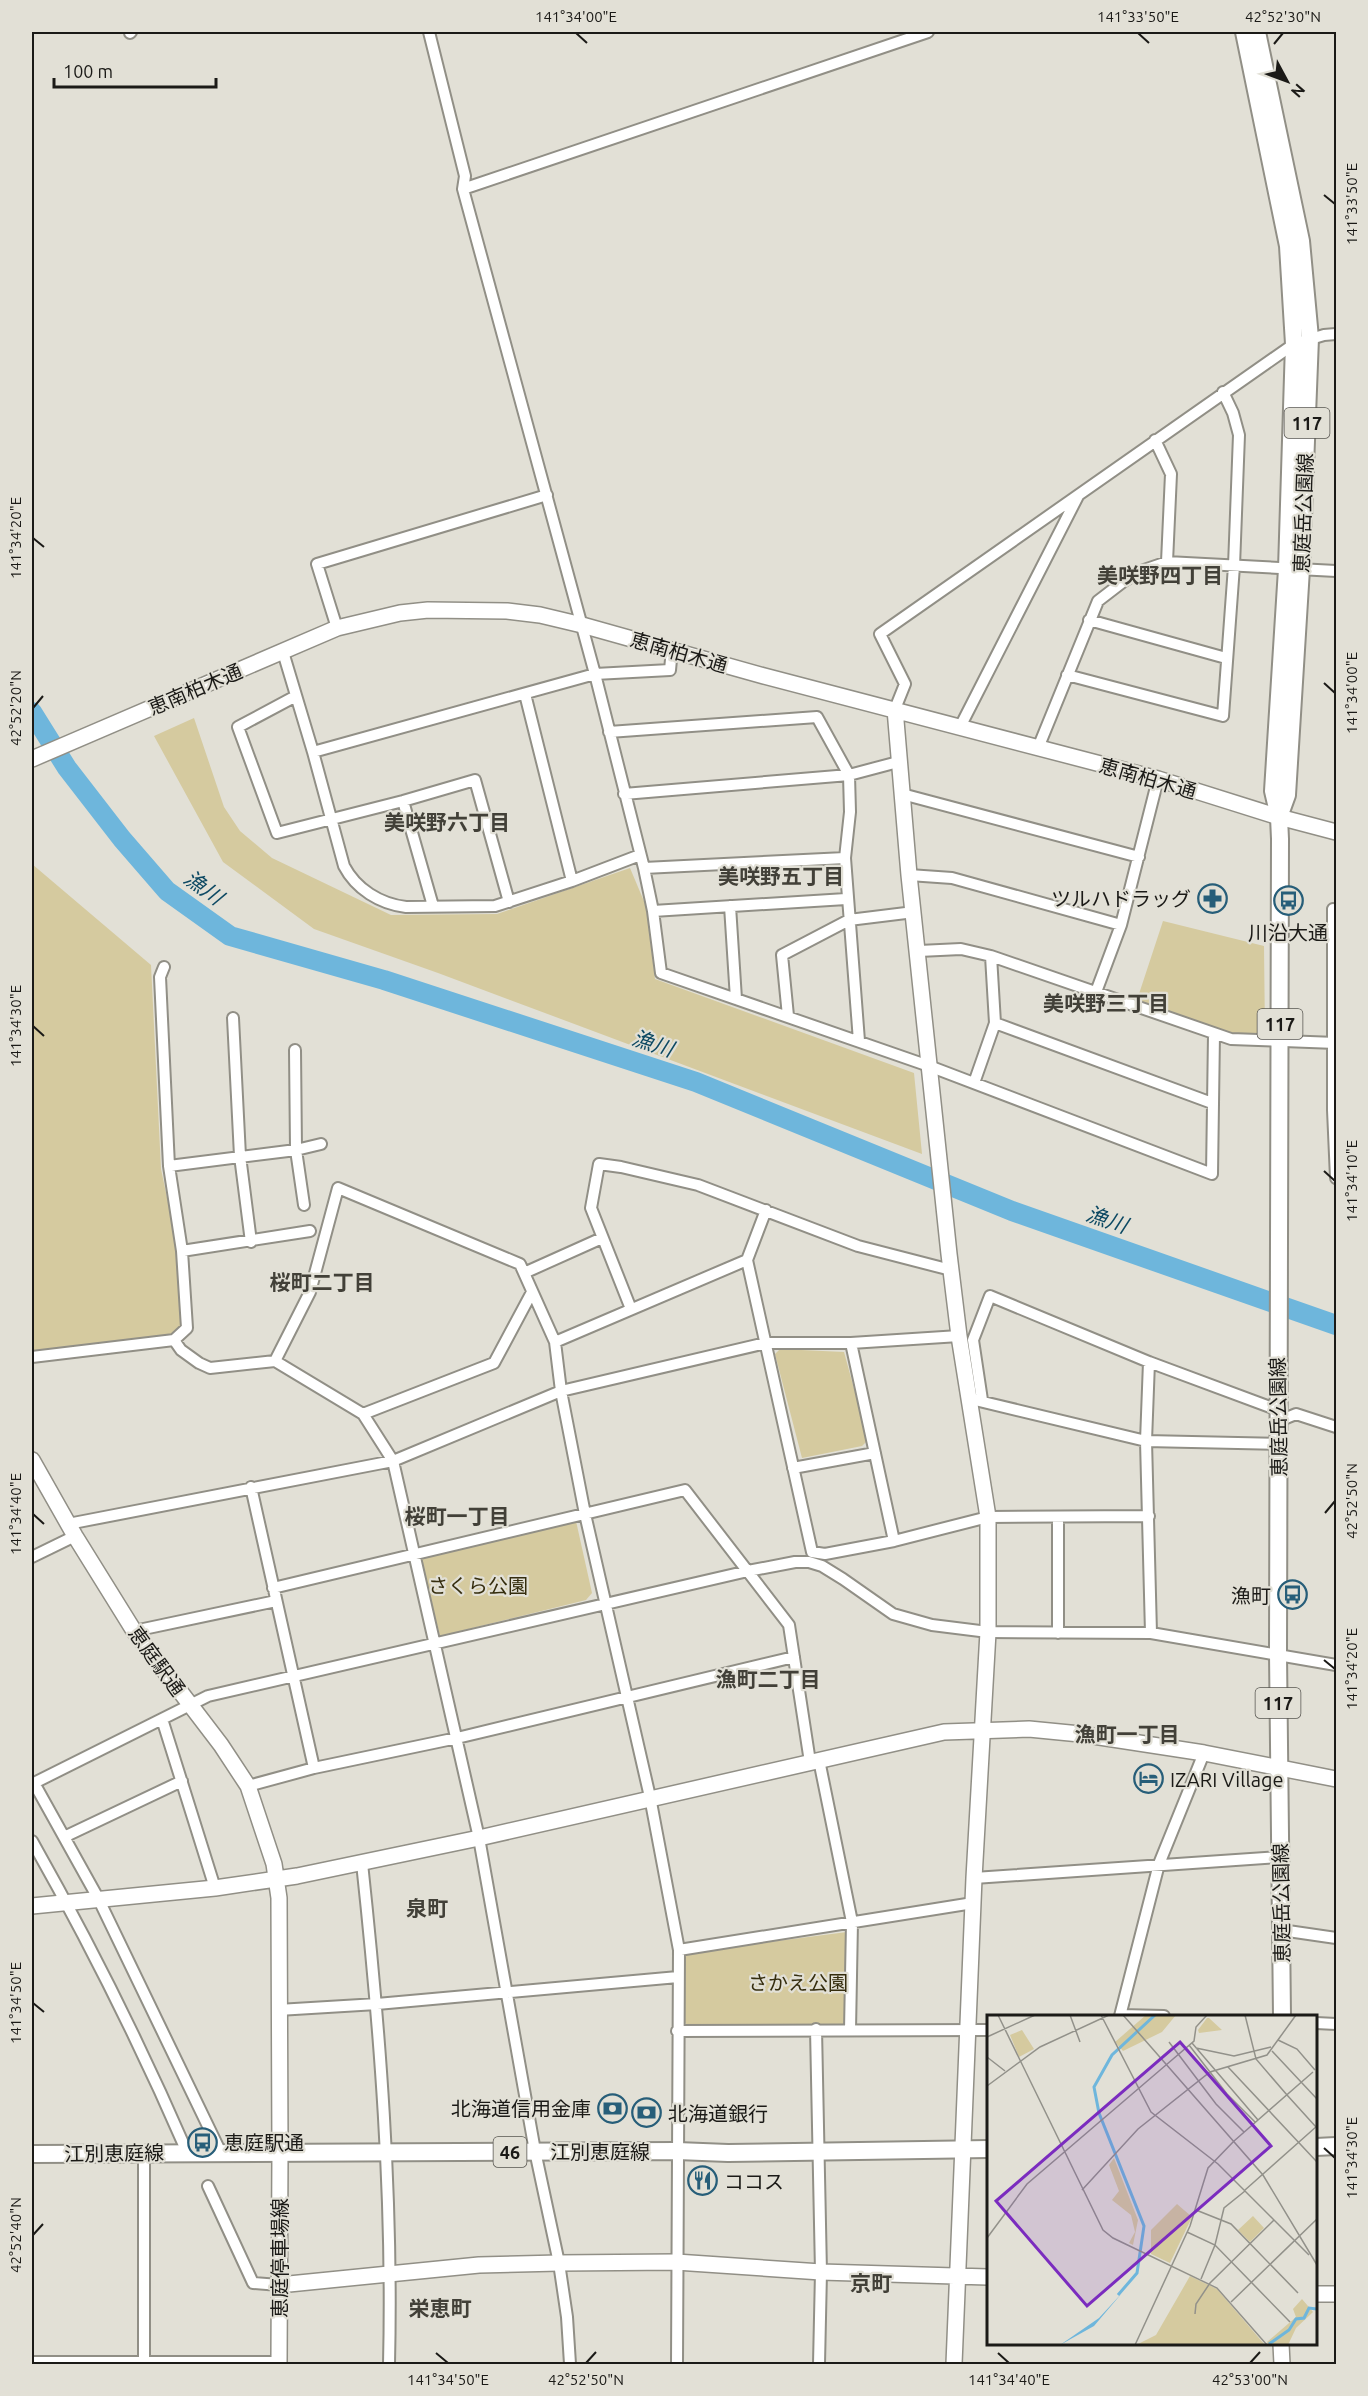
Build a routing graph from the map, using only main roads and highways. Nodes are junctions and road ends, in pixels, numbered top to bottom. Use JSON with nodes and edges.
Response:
{"nodes":[{"id":1,"x":1244,"y":32,"type":"edge"},
{"id":2,"x":1257,"y":32,"type":"edge"},
{"id":3,"x":1294,"y":569,"type":"junction"},
{"id":4,"x":1282,"y":2015,"type":"edge"},
{"id":5,"x":1336,"y":2146,"type":"edge"},
{"id":6,"x":1317,"y":2147,"type":"edge"},
{"id":7,"x":987,"y":2149,"type":"edge"},
{"id":8,"x":32,"y":2154,"type":"edge"}],
"edges":[{"from":1,"to":3,"type":"main road","name":"恵庭岳公園線","number":"117"},
{"from":2,"to":3,"type":"main road","name":"恵庭岳公園線","number":"117"},
{"from":3,"to":4,"type":"main road","name":"恵庭岳公園線","number":"117"},
{"from":5,"to":6,"type":"main road"},
{"from":7,"to":8,"type":"main road","name":"江別恵庭線","number":"46"}]}
